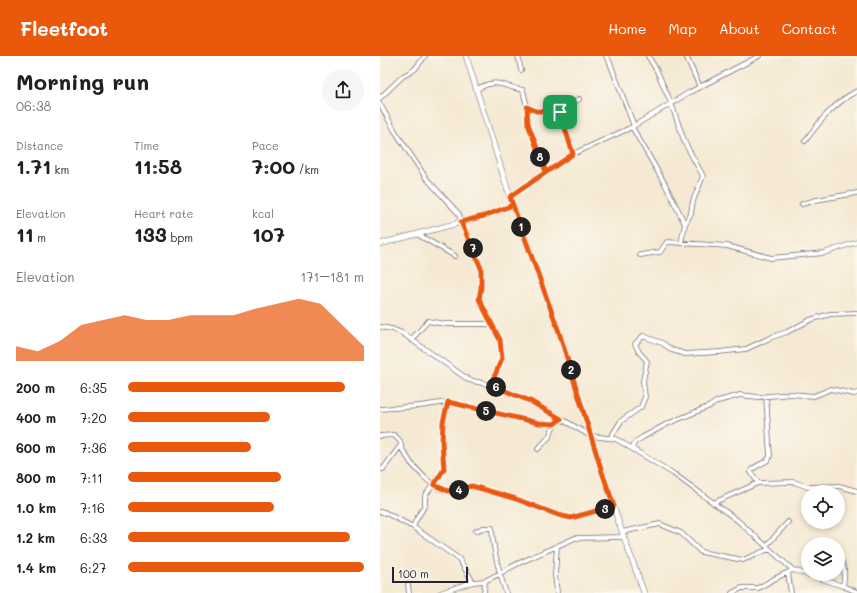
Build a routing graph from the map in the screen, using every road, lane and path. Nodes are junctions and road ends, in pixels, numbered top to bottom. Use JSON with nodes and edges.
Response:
{"nodes":[{"id":1,"x":425,"y":56,"type":"edge"},
{"id":2,"x":466,"y":56,"type":"edge"},
{"id":3,"x":518,"y":56,"type":"edge"},
{"id":4,"x":606,"y":56,"type":"edge"},
{"id":5,"x":648,"y":56,"type":"edge"},
{"id":6,"x":686,"y":56,"type":"edge"},
{"id":7,"x":759,"y":56,"type":"edge"},
{"id":8,"x":520,"y":70,"type":"dead end"},
{"id":9,"x":700,"y":87,"type":"junction"},
{"id":10,"x":477,"y":89,"type":"junction"},
{"id":11,"x":857,"y":91,"type":"edge"},
{"id":12,"x":380,"y":98,"type":"edge"},
{"id":13,"x":579,"y":99,"type":"dead end"},
{"id":14,"x":671,"y":103,"type":"junction"},
{"id":15,"x":380,"y":104,"type":"edge"},
{"id":16,"x":527,"y":107,"type":"junction"},
{"id":17,"x":560,"y":112,"type":"junction"},
{"id":18,"x":633,"y":126,"type":"junction"},
{"id":19,"x":805,"y":141,"type":"dead end"},
{"id":20,"x":573,"y":154,"type":"junction"},
{"id":21,"x":546,"y":172,"type":"junction"},
{"id":22,"x":857,"y":193,"type":"edge"},
{"id":23,"x":510,"y":197,"type":"junction"},
{"id":24,"x":802,"y":204,"type":"dead end"},
{"id":25,"x":513,"y":205,"type":"junction"},
{"id":26,"x":461,"y":222,"type":"junction"},
{"id":27,"x":685,"y":224,"type":"junction"},
{"id":28,"x":417,"y":234,"type":"junction"},
{"id":29,"x":857,"y":242,"type":"edge"},
{"id":30,"x":681,"y":243,"type":"junction"},
{"id":31,"x":380,"y":244,"type":"edge"},
{"id":32,"x":640,"y":255,"type":"dead end"},
{"id":33,"x":455,"y":256,"type":"dead end"},
{"id":34,"x":857,"y":313,"type":"edge"},
{"id":35,"x":491,"y":324,"type":"junction"},
{"id":36,"x":380,"y":327,"type":"edge"},
{"id":37,"x":411,"y":340,"type":"junction"},
{"id":38,"x":491,"y":385,"type":"junction"},
{"id":39,"x":857,"y":393,"type":"edge"},
{"id":40,"x":766,"y":396,"type":"junction"},
{"id":41,"x":448,"y":402,"type":"junction"},
{"id":42,"x":380,"y":409,"type":"edge"},
{"id":43,"x":561,"y":419,"type":"junction"},
{"id":44,"x":554,"y":424,"type":"junction"},
{"id":45,"x":380,"y":436,"type":"edge"},
{"id":46,"x":591,"y":436,"type":"junction"},
{"id":47,"x":611,"y":437,"type":"junction"},
{"id":48,"x":401,"y":445,"type":"junction"},
{"id":49,"x":632,"y":448,"type":"junction"},
{"id":50,"x":538,"y":449,"type":"dead end"},
{"id":51,"x":380,"y":469,"type":"edge"},
{"id":52,"x":758,"y":483,"type":"junction"},
{"id":53,"x":434,"y":485,"type":"junction"},
{"id":54,"x":857,"y":491,"type":"edge"},
{"id":55,"x":713,"y":503,"type":"junction"},
{"id":56,"x":614,"y":506,"type":"junction"},
{"id":57,"x":380,"y":512,"type":"edge"},
{"id":58,"x":788,"y":522,"type":"dead end"},
{"id":59,"x":414,"y":528,"type":"junction"},
{"id":60,"x":476,"y":531,"type":"dead end"},
{"id":61,"x":623,"y":534,"type":"junction"},
{"id":62,"x":556,"y":546,"type":"junction"},
{"id":63,"x":767,"y":548,"type":"junction"},
{"id":64,"x":793,"y":570,"type":"junction"},
{"id":65,"x":500,"y":573,"type":"junction"},
{"id":66,"x":788,"y":573,"type":"junction"},
{"id":67,"x":485,"y":581,"type":"junction"},
{"id":68,"x":844,"y":581,"type":"edge"},
{"id":69,"x":473,"y":582,"type":"junction"},
{"id":70,"x":408,"y":586,"type":"dead end"},
{"id":71,"x":843,"y":586,"type":"junction"},
{"id":72,"x":557,"y":592,"type":"edge"},
{"id":73,"x":857,"y":592,"type":"edge"},
{"id":74,"x":409,"y":593,"type":"edge"},
{"id":75,"x":440,"y":593,"type":"edge"},
{"id":76,"x":484,"y":593,"type":"edge"},
{"id":77,"x":506,"y":593,"type":"edge"},
{"id":78,"x":644,"y":593,"type":"edge"},
{"id":79,"x":732,"y":593,"type":"edge"},
{"id":80,"x":791,"y":593,"type":"edge"}],
"edges":[{"from":1,"to":12,"type":"street"},
{"from":2,"to":10,"type":"street"},
{"from":3,"to":8,"type":"street"},
{"from":4,"to":18,"type":"street"},
{"from":5,"to":14,"type":"street"},
{"from":6,"to":9,"type":"street"},
{"from":7,"to":9,"type":"street"},
{"from":9,"to":14,"type":"street"},
{"from":10,"to":16,"type":"street"},
{"from":10,"to":23,"type":"street"},
{"from":11,"to":19,"type":"street"},
{"from":13,"to":17,"type":"street"},
{"from":14,"to":18,"type":"street"},
{"from":14,"to":27,"type":"street"},
{"from":15,"to":26,"type":"street"},
{"from":16,"to":17,"type":"street"},
{"from":16,"to":21,"type":"street"},
{"from":17,"to":20,"type":"street"},
{"from":18,"to":20,"type":"street"},
{"from":18,"to":27,"type":"street"},
{"from":20,"to":21,"type":"street"},
{"from":21,"to":23,"type":"street"},
{"from":22,"to":24,"type":"street"},
{"from":23,"to":25,"type":"street"},
{"from":25,"to":26,"type":"street"},
{"from":25,"to":46,"type":"street"},
{"from":26,"to":28,"type":"street"},
{"from":26,"to":35,"type":"street"},
{"from":27,"to":30,"type":"street"},
{"from":28,"to":31,"type":"street"},
{"from":28,"to":33,"type":"street"},
{"from":29,"to":30,"type":"street"},
{"from":30,"to":32,"type":"street"},
{"from":34,"to":47,"type":"street"},
{"from":35,"to":37,"type":"street"},
{"from":35,"to":38,"type":"street"},
{"from":36,"to":37,"type":"street"},
{"from":37,"to":38,"type":"street"},
{"from":38,"to":43,"type":"street"},
{"from":39,"to":40,"type":"street"},
{"from":40,"to":49,"type":"street"},
{"from":40,"to":52,"type":"street"},
{"from":41,"to":42,"type":"street"},
{"from":41,"to":44,"type":"street"},
{"from":41,"to":53,"type":"street"},
{"from":43,"to":44,"type":"street"},
{"from":43,"to":46,"type":"street"},
{"from":44,"to":50,"type":"street"},
{"from":45,"to":48,"type":"street"},
{"from":46,"to":47,"type":"street"},
{"from":46,"to":56,"type":"street"},
{"from":47,"to":49,"type":"street"},
{"from":48,"to":51,"type":"street"},
{"from":48,"to":53,"type":"street"},
{"from":49,"to":55,"type":"street"},
{"from":52,"to":54,"type":"street"},
{"from":52,"to":55,"type":"street"},
{"from":53,"to":56,"type":"street"},
{"from":53,"to":59,"type":"street"},
{"from":55,"to":63,"type":"street"},
{"from":56,"to":61,"type":"street"},
{"from":57,"to":59,"type":"street"},
{"from":58,"to":63,"type":"street"},
{"from":59,"to":69,"type":"street"},
{"from":60,"to":65,"type":"street"},
{"from":61,"to":62,"type":"street"},
{"from":61,"to":63,"type":"street"},
{"from":61,"to":78,"type":"street"},
{"from":62,"to":65,"type":"street"},
{"from":62,"to":72,"type":"street"},
{"from":63,"to":64,"type":"street"},
{"from":64,"to":66,"type":"street"},
{"from":64,"to":71,"type":"street"},
{"from":65,"to":67,"type":"street"},
{"from":65,"to":77,"type":"street"},
{"from":66,"to":79,"type":"street"},
{"from":66,"to":80,"type":"street"},
{"from":67,"to":69,"type":"street"},
{"from":67,"to":76,"type":"street"},
{"from":68,"to":71,"type":"street"},
{"from":69,"to":75,"type":"street"},
{"from":70,"to":74,"type":"street"},
{"from":71,"to":73,"type":"street"}]}
